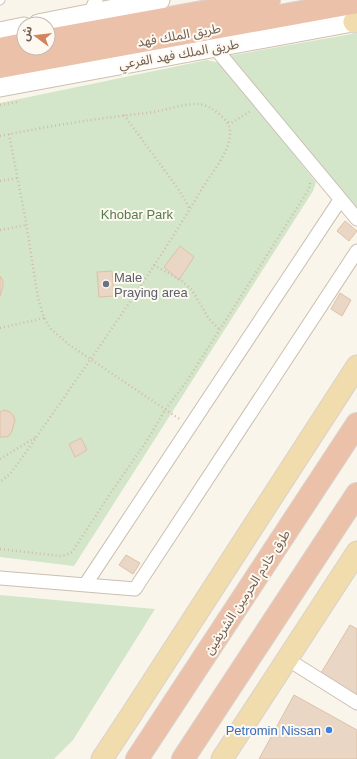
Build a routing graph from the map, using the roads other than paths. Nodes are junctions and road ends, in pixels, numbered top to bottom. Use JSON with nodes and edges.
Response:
{"nodes":[{"id":1,"x":160,"y":0,"type":"edge"},
{"id":2,"x":93,"y":7,"type":"edge"},
{"id":3,"x":273,"y":9,"type":"edge"},
{"id":4,"x":356,"y":17,"type":"edge"},
{"id":5,"x":56,"y":18,"type":"edge"},
{"id":6,"x":16,"y":29,"type":"edge"},
{"id":7,"x":0,"y":32,"type":"edge"},
{"id":8,"x":56,"y":39,"type":"edge"},
{"id":9,"x":16,"y":46,"type":"edge"},
{"id":10,"x":215,"y":48,"type":"junction"},
{"id":11,"x":0,"y":49,"type":"edge"},
{"id":12,"x":0,"y":67,"type":"edge"},
{"id":13,"x":0,"y":87,"type":"edge"},
{"id":14,"x":340,"y":200,"type":"junction"},
{"id":15,"x":357,"y":219,"type":"edge"},
{"id":16,"x":357,"y":251,"type":"edge"},
{"id":17,"x":357,"y":366,"type":"edge"},
{"id":18,"x":357,"y":424,"type":"edge"},
{"id":19,"x":357,"y":494,"type":"edge"},
{"id":20,"x":357,"y":552,"type":"edge"},
{"id":21,"x":0,"y":578,"type":"edge"},
{"id":22,"x":85,"y":585,"type":"junction"},
{"id":23,"x":287,"y":659,"type":"junction"},
{"id":24,"x":357,"y":703,"type":"edge"},
{"id":25,"x":132,"y":715,"type":"junction"},
{"id":26,"x":90,"y":759,"type":"edge"},
{"id":27,"x":102,"y":759,"type":"edge"},
{"id":28,"x":137,"y":759,"type":"edge"},
{"id":29,"x":183,"y":759,"type":"edge"},
{"id":30,"x":222,"y":759,"type":"edge"}],
"edges":[{"from":1,"to":2,"type":"main road"},
{"from":2,"to":5,"type":"main road"},
{"from":3,"to":4,"type":"highway","name":"طريق الملك فهد"},
{"from":3,"to":8,"type":"highway","name":"طريق الملك فهد"},
{"from":3,"to":12,"type":"highway","name":"طريق الملك فهد"},
{"from":4,"to":10,"type":"main road","name":"طريق الملك فهد الفرعي"},
{"from":6,"to":7,"type":"main road"},
{"from":9,"to":11,"type":"highway"},
{"from":10,"to":13,"type":"main road","name":"طريق الملك فهد الفرعي"},
{"from":10,"to":14,"type":"street"},
{"from":14,"to":15,"type":"street"},
{"from":14,"to":22,"type":"street"},
{"from":16,"to":22,"type":"street"},
{"from":17,"to":25,"type":"main road"},
{"from":18,"to":28,"type":"highway","name":"طرق خادم الحرمين الشريفين"},
{"from":19,"to":29,"type":"highway"},
{"from":20,"to":23,"type":"main road"},
{"from":21,"to":22,"type":"street"},
{"from":23,"to":24,"type":"street"},
{"from":23,"to":30,"type":"main road"},
{"from":25,"to":26,"type":"main road"},
{"from":25,"to":27,"type":"main road"}]}
